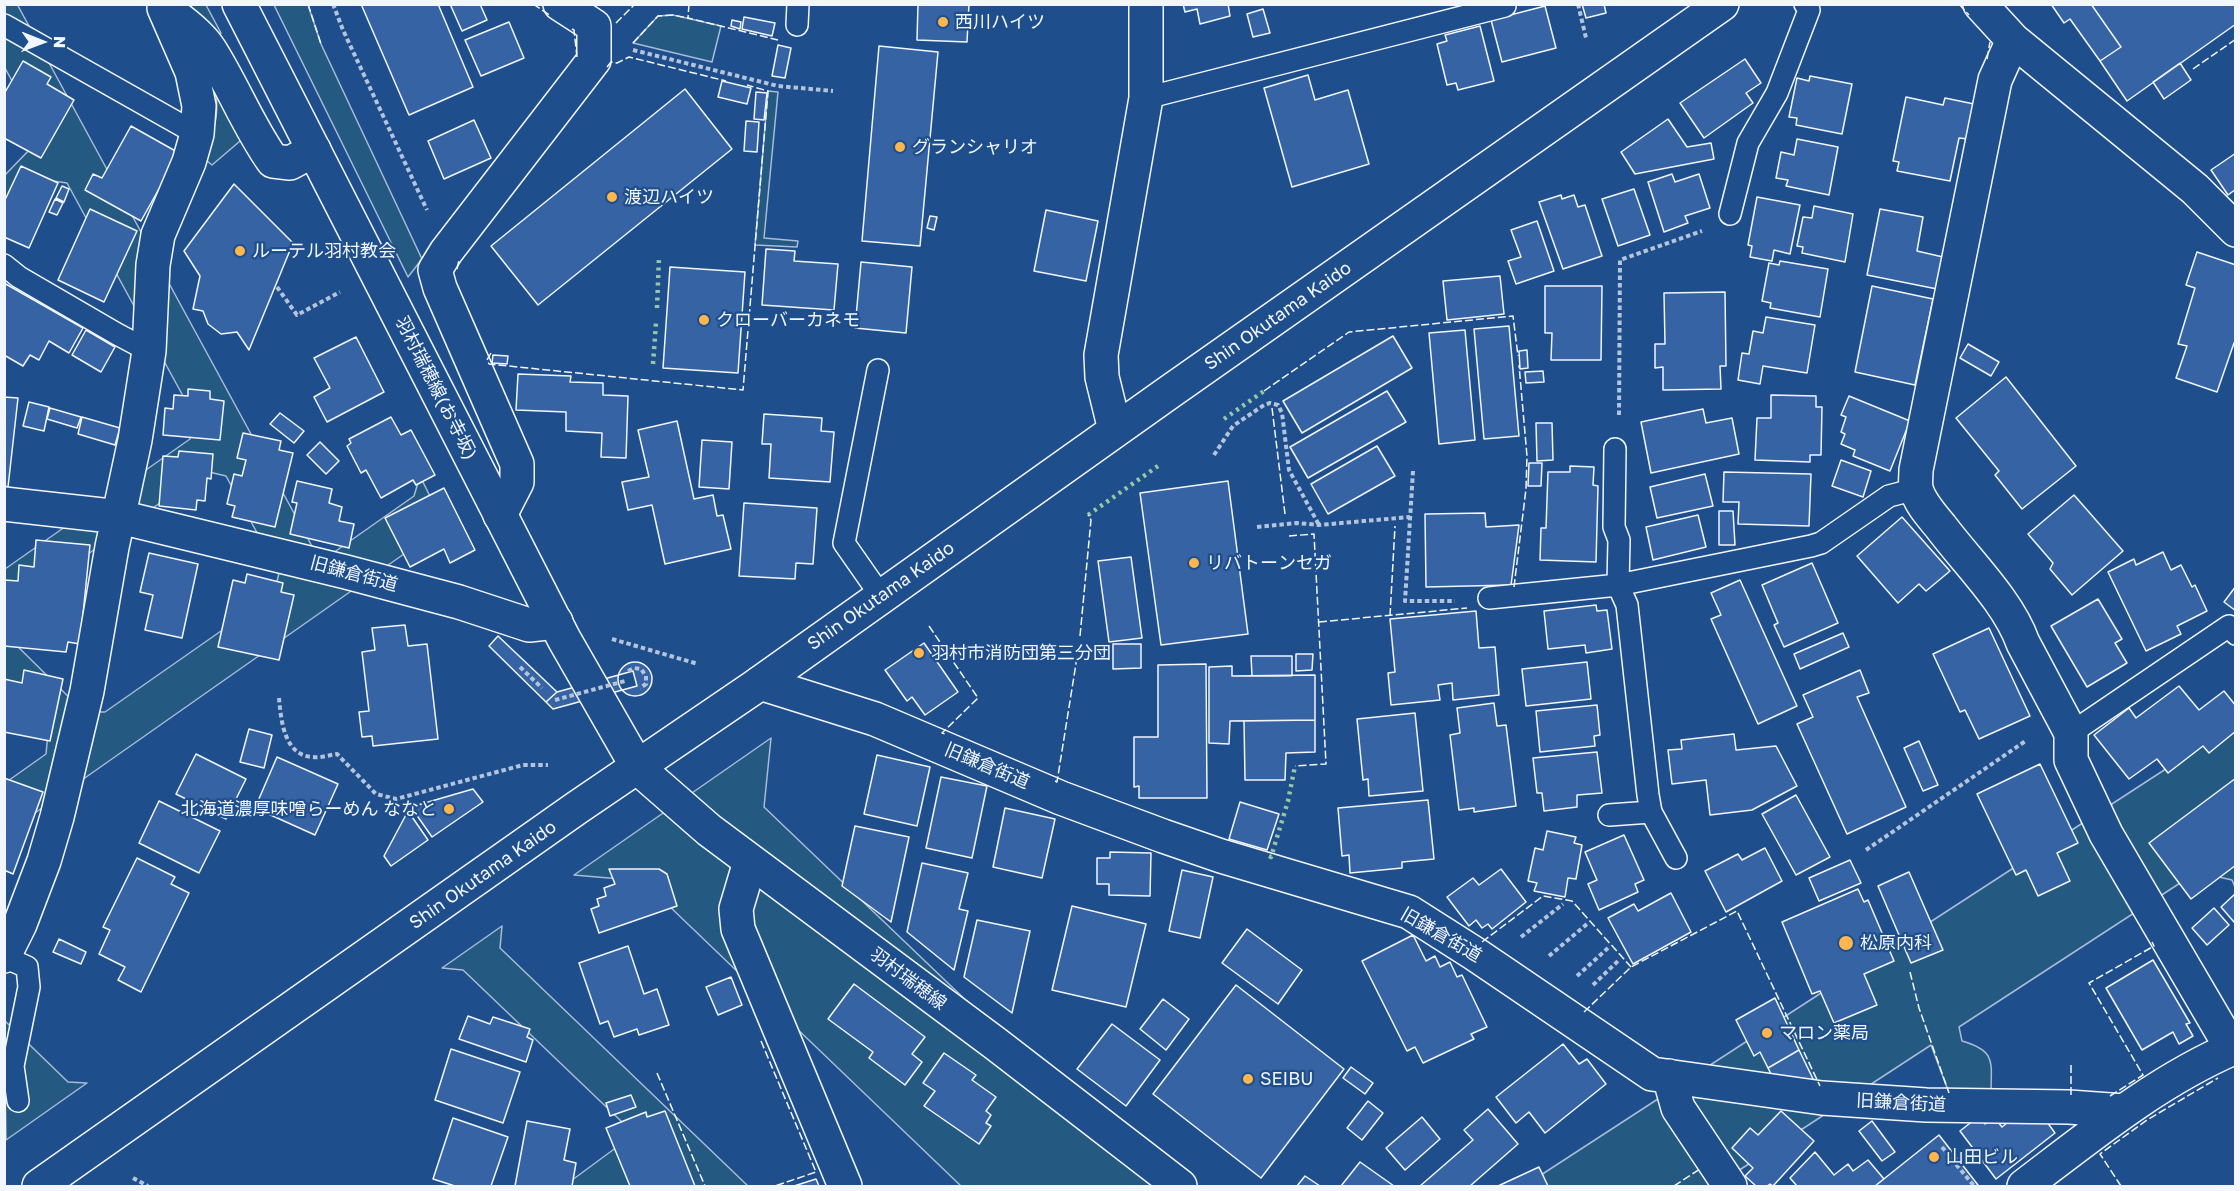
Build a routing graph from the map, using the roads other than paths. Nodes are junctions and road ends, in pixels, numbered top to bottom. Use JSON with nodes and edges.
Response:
{"nodes":[{"id":1,"x":239,"y":4,"type":"edge"},
{"id":2,"x":561,"y":4,"type":"edge"},
{"id":3,"x":1146,"y":4,"type":"edge"},
{"id":4,"x":1722,"y":4,"type":"edge"},
{"id":5,"x":1805,"y":4,"type":"edge"},
{"id":6,"x":1980,"y":4,"type":"edge"},
{"id":7,"x":164,"y":6,"type":"edge"},
{"id":8,"x":1505,"y":6,"type":"dead end"},
{"id":9,"x":4,"y":25,"type":"edge"},
{"id":10,"x":2013,"y":40,"type":"junction"},
{"id":11,"x":1146,"y":99,"type":"junction"},
{"id":12,"x":197,"y":134,"type":"junction"},
{"id":13,"x":314,"y":150,"type":"junction"},
{"id":14,"x":1730,"y":214,"type":"road end"},
{"id":15,"x":2235,"y":230,"type":"edge"},
{"id":16,"x":4,"y":265,"type":"edge"},
{"id":17,"x":149,"y":351,"type":"junction"},
{"id":18,"x":878,"y":370,"type":"dead end"},
{"id":19,"x":1114,"y":430,"type":"junction"},
{"id":20,"x":1615,"y":449,"type":"road end"},
{"id":21,"x":1916,"y":489,"type":"junction"},
{"id":22,"x":4,"y":504,"type":"edge"},
{"id":23,"x":500,"y":514,"type":"junction"},
{"id":24,"x":120,"y":517,"type":"junction"},
{"id":25,"x":1618,"y":585,"type":"junction"},
{"id":26,"x":881,"y":596,"type":"junction"},
{"id":27,"x":1489,"y":598,"type":"road end"},
{"id":28,"x":555,"y":622,"type":"junction"},
{"id":29,"x":2235,"y":634,"type":"edge"},
{"id":30,"x":760,"y":682,"type":"junction"},
{"id":31,"x":2071,"y":733,"type":"junction"},
{"id":32,"x":638,"y":768,"type":"junction"},
{"id":33,"x":1651,"y":812,"type":"junction"},
{"id":34,"x":1609,"y":815,"type":"dead end"},
{"id":35,"x":1676,"y":858,"type":"dead end"},
{"id":36,"x":750,"y":862,"type":"junction"},
{"id":37,"x":4,"y":956,"type":"edge"},
{"id":38,"x":2234,"y":1048,"type":"edge"},
{"id":39,"x":1669,"y":1076,"type":"junction"},
{"id":40,"x":18,"y":1101,"type":"dead end"},
{"id":41,"x":2124,"y":1111,"type":"junction"},
{"id":42,"x":39,"y":1186,"type":"edge"},
{"id":43,"x":845,"y":1186,"type":"edge"},
{"id":44,"x":1180,"y":1186,"type":"edge"},
{"id":45,"x":1730,"y":1186,"type":"edge"},
{"id":46,"x":2024,"y":1186,"type":"edge"}],
"edges":[{"from":1,"to":13,"type":"street","name":"羽村瑞穂線(お寺坂)"},
{"from":2,"to":23,"type":"street"},
{"from":3,"to":11,"type":"street"},
{"from":4,"to":19,"type":"street","name":"Shin Okutama Kaido"},
{"from":5,"to":14,"type":"lane"},
{"from":6,"to":10,"type":"street"},
{"from":7,"to":12,"type":"street"},
{"from":7,"to":13,"type":"street"},
{"from":8,"to":11,"type":"lane"},
{"from":9,"to":12,"type":"lane"},
{"from":10,"to":15,"type":"street"},
{"from":10,"to":21,"type":"street"},
{"from":11,"to":19,"type":"street"},
{"from":12,"to":17,"type":"street"},
{"from":13,"to":23,"type":"street","name":"羽村瑞穂線(お寺坂)"},
{"from":16,"to":17,"type":"lane"},
{"from":17,"to":24,"type":"street"},
{"from":18,"to":26,"type":"lane"},
{"from":19,"to":26,"type":"street","name":"Shin Okutama Kaido"},
{"from":20,"to":25,"type":"lane"},
{"from":21,"to":25,"type":"lane"},
{"from":21,"to":31,"type":"street"},
{"from":22,"to":24,"type":"street","name":"旧鎌倉街道"},
{"from":23,"to":28,"type":"street","name":"羽村瑞穂線(お寺坂)"},
{"from":24,"to":28,"type":"street","name":"旧鎌倉街道"},
{"from":24,"to":37,"type":"street"},
{"from":25,"to":27,"type":"lane"},
{"from":25,"to":33,"type":"lane"},
{"from":26,"to":30,"type":"street","name":"Shin Okutama Kaido"},
{"from":28,"to":32,"type":"street","name":"羽村瑞穂線(お寺坂)"},
{"from":29,"to":31,"type":"lane"},
{"from":30,"to":32,"type":"street","name":"Shin Okutama Kaido"},
{"from":30,"to":39,"type":"street","name":"旧鎌倉街道"},
{"from":31,"to":38,"type":"street"},
{"from":32,"to":36,"type":"street","name":"羽村瑞穂線"},
{"from":32,"to":42,"type":"street","name":"Shin Okutama Kaido"},
{"from":33,"to":34,"type":"lane"},
{"from":33,"to":35,"type":"lane"},
{"from":36,"to":43,"type":"street"},
{"from":36,"to":44,"type":"street","name":"羽村瑞穂線"},
{"from":37,"to":40,"type":"lane"},
{"from":38,"to":41,"type":"street"},
{"from":39,"to":41,"type":"street","name":"旧鎌倉街道"},
{"from":39,"to":45,"type":"street"},
{"from":41,"to":46,"type":"street"}]}
